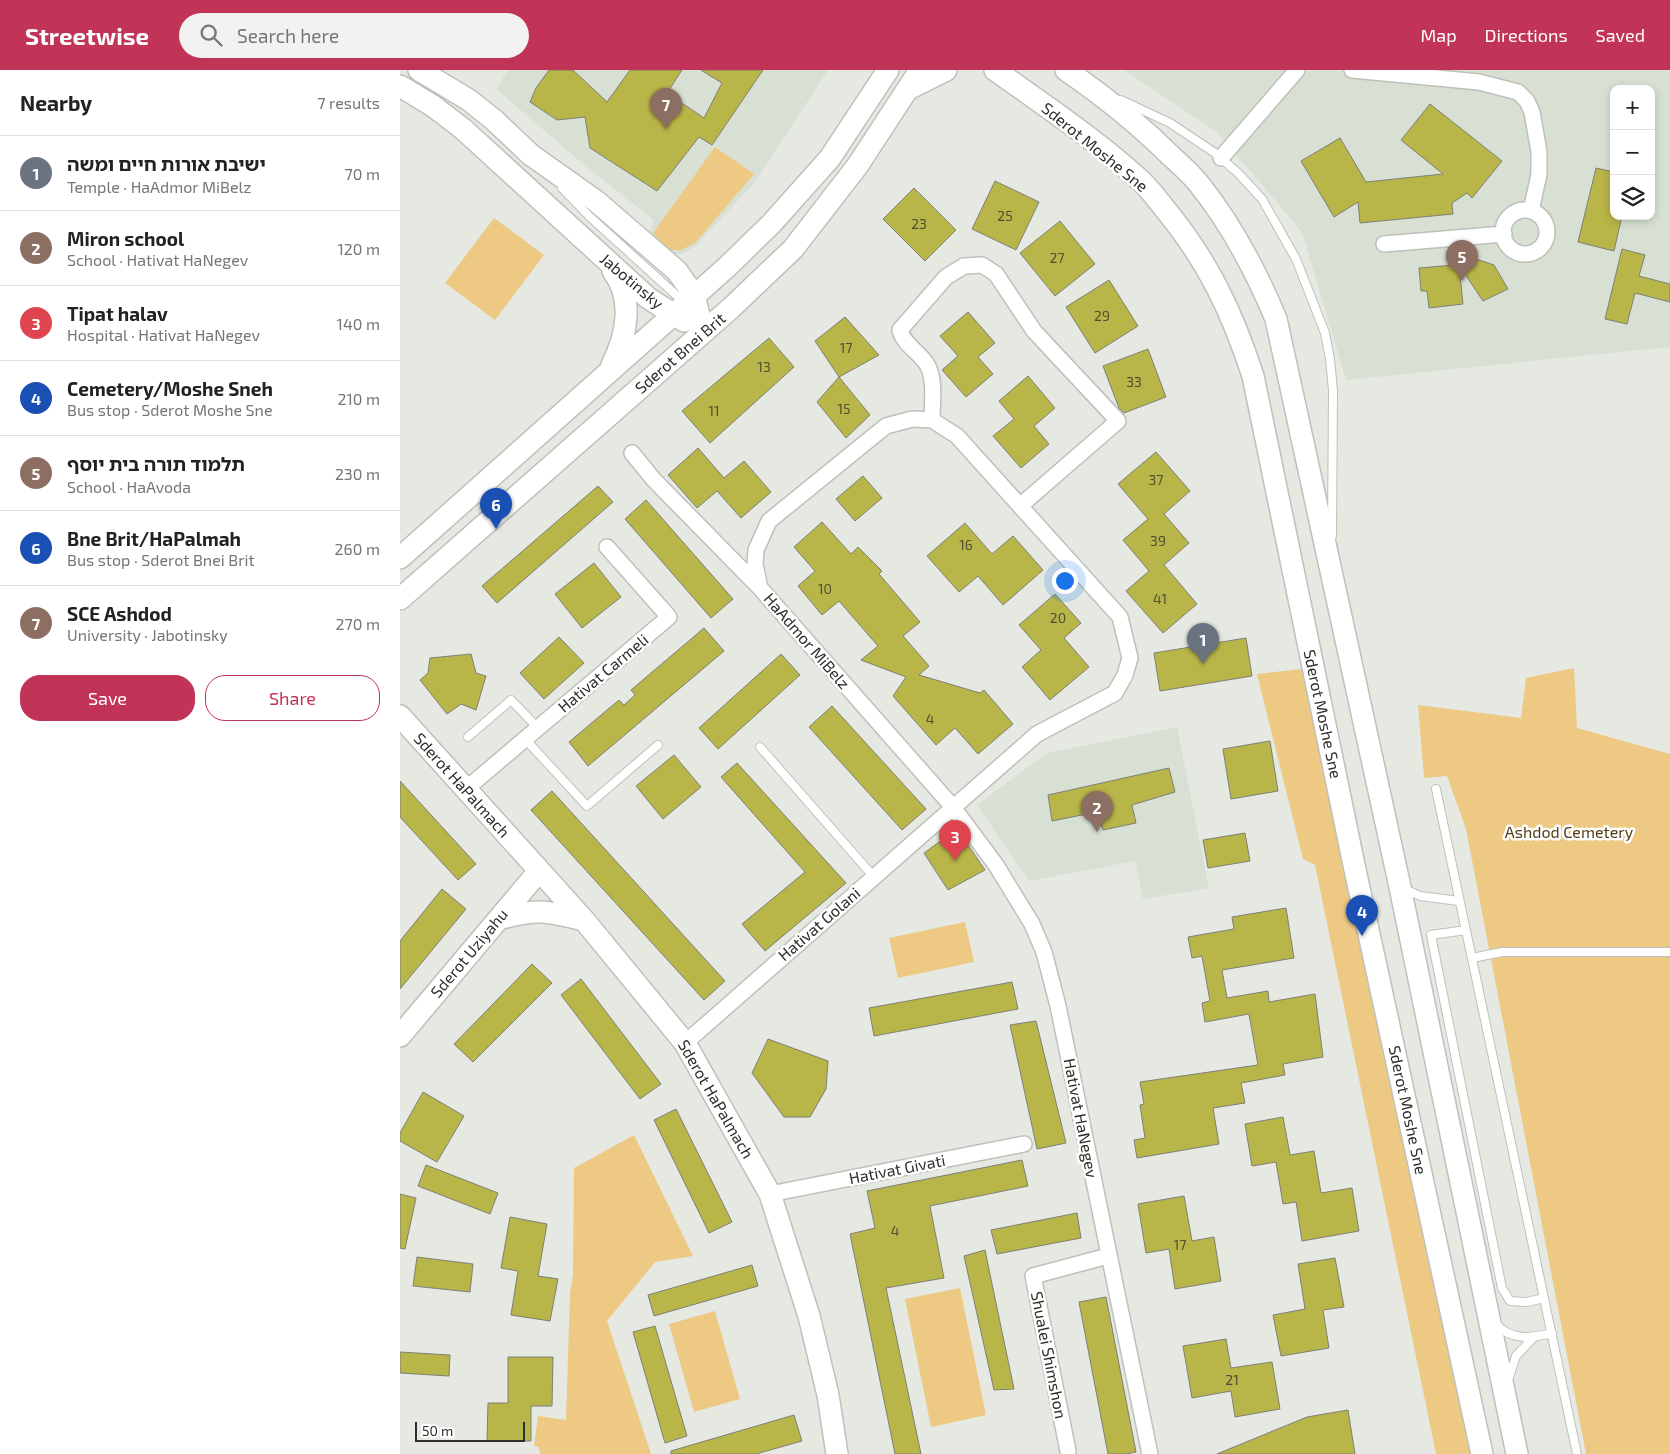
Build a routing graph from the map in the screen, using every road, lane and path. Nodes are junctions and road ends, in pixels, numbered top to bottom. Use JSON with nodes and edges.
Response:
{"nodes":[{"id":1,"x":419,"y":70,"type":"edge"},
{"id":2,"x":888,"y":70,"type":"edge"},
{"id":3,"x":920,"y":70,"type":"edge"},
{"id":4,"x":946,"y":70,"type":"edge"},
{"id":5,"x":994,"y":70,"type":"edge"},
{"id":6,"x":1066,"y":70,"type":"edge"},
{"id":7,"x":1297,"y":70,"type":"edge"},
{"id":8,"x":1352,"y":70,"type":"edge"},
{"id":9,"x":876,"y":80,"type":"edge"},
{"id":10,"x":1088,"y":85,"type":"junction"},
{"id":11,"x":400,"y":86,"type":"edge"},
{"id":12,"x":910,"y":88,"type":"junction"},
{"id":13,"x":1221,"y":158,"type":"junction"},
{"id":14,"x":1530,"y":211,"type":"junction"},
{"id":15,"x":1504,"y":234,"type":"junction"},
{"id":16,"x":1384,"y":244,"type":"dead end"},
{"id":17,"x":602,"y":256,"type":"junction"},
{"id":18,"x":685,"y":304,"type":"junction"},
{"id":19,"x":703,"y":332,"type":"junction"},
{"id":20,"x":610,"y":371,"type":"junction"},
{"id":21,"x":932,"y":420,"type":"junction"},
{"id":22,"x":632,"y":453,"type":"dead end"},
{"id":23,"x":1020,"y":506,"type":"junction"},
{"id":24,"x":607,"y":547,"type":"dead end"},
{"id":25,"x":400,"y":558,"type":"edge"},
{"id":26,"x":1332,"y":573,"type":"junction"},
{"id":27,"x":760,"y":588,"type":"junction"},
{"id":28,"x":400,"y":599,"type":"edge"},
{"id":29,"x":400,"y":716,"type":"edge"},
{"id":30,"x":538,"y":728,"type":"junction"},
{"id":31,"x":468,"y":737,"type":"dead end"},
{"id":32,"x":525,"y":739,"type":"junction"},
{"id":33,"x":658,"y":745,"type":"dead end"},
{"id":34,"x":760,"y":747,"type":"dead end"},
{"id":35,"x":466,"y":789,"type":"junction"},
{"id":36,"x":1436,"y":789,"type":"dead end"},
{"id":37,"x":952,"y":806,"type":"junction"},
{"id":38,"x":539,"y":871,"type":"junction"},
{"id":39,"x":873,"y":876,"type":"junction"},
{"id":40,"x":1400,"y":887,"type":"junction"},
{"id":41,"x":1460,"y":901,"type":"junction"},
{"id":42,"x":498,"y":919,"type":"junction"},
{"id":43,"x":584,"y":920,"type":"junction"},
{"id":44,"x":1466,"y":930,"type":"junction"},
{"id":45,"x":1670,"y":952,"type":"edge"},
{"id":46,"x":1472,"y":958,"type":"junction"},
{"id":47,"x":400,"y":1036,"type":"edge"},
{"id":48,"x":685,"y":1042,"type":"junction"},
{"id":49,"x":1024,"y":1144,"type":"dead end"},
{"id":50,"x":770,"y":1194,"type":"junction"},
{"id":51,"x":1108,"y":1256,"type":"junction"},
{"id":52,"x":1544,"y":1298,"type":"junction"},
{"id":53,"x":1487,"y":1315,"type":"junction"},
{"id":54,"x":1552,"y":1333,"type":"junction"},
{"id":55,"x":1534,"y":1338,"type":"junction"},
{"id":56,"x":1504,"y":1392,"type":"junction"},
{"id":57,"x":1068,"y":1451,"type":"dead end"},
{"id":58,"x":837,"y":1454,"type":"edge"},
{"id":59,"x":1150,"y":1454,"type":"edge"},
{"id":60,"x":1482,"y":1454,"type":"edge"},
{"id":61,"x":1518,"y":1454,"type":"edge"},
{"id":62,"x":1577,"y":1454,"type":"edge"}],
"edges":[{"from":1,"to":18,"type":"main road","name":"Jabotinsky"},
{"from":2,"to":9,"type":"main road","name":"Sderot Bnei Brit"},
{"from":3,"to":12,"type":"main road","name":"Sderot Bnei Brit"},
{"from":4,"to":12,"type":"main road"},
{"from":5,"to":60,"type":"main road","name":"Sderot Moshe Sne"},
{"from":6,"to":10,"type":"main road"},
{"from":7,"to":13,"type":"street"},
{"from":8,"to":14,"type":"street"},
{"from":9,"to":18,"type":"main road","name":"Sderot Bnei Brit"},
{"from":10,"to":13,"type":"lane"},
{"from":10,"to":26,"type":"main road"},
{"from":11,"to":17,"type":"main road","name":"Jabotinsky"},
{"from":12,"to":19,"type":"main road","name":"Sderot Bnei Brit"},
{"from":13,"to":26,"type":"lane"},
{"from":14,"to":15,"type":"street"},
{"from":14,"to":15,"type":"street"},
{"from":15,"to":16,"type":"street"},
{"from":17,"to":18,"type":"main road","name":"Jabotinsky"},
{"from":17,"to":20,"type":"main road"},
{"from":18,"to":19,"type":"main road","name":"Jabotinsky"},
{"from":18,"to":20,"type":"main road","name":"Sderot Bnei Brit"},
{"from":19,"to":28,"type":"main road","name":"Sderot Bnei Brit"},
{"from":20,"to":25,"type":"main road","name":"Sderot Bnei Brit"},
{"from":21,"to":23,"type":"street"},
{"from":21,"to":23,"type":"street"},
{"from":21,"to":27,"type":"street","name":"HaAdmor MiBelz"},
{"from":22,"to":27,"type":"street"},
{"from":23,"to":37,"type":"street","name":"Hativat Golani"},
{"from":24,"to":30,"type":"street","name":"Hativat Carmeli"},
{"from":26,"to":40,"type":"main road"},
{"from":27,"to":37,"type":"street","name":"HaAdmor MiBelz"},
{"from":29,"to":35,"type":"main road","name":"Sderot HaPalmach"},
{"from":30,"to":31,"type":"lane"},
{"from":30,"to":32,"type":"street","name":"Hativat Carmeli"},
{"from":32,"to":33,"type":"lane"},
{"from":32,"to":35,"type":"street","name":"Hativat Carmeli"},
{"from":34,"to":39,"type":"lane"},
{"from":35,"to":38,"type":"main road","name":"Sderot HaPalmach"},
{"from":36,"to":41,"type":"lane"},
{"from":37,"to":39,"type":"street","name":"Hativat Golani"},
{"from":37,"to":51,"type":"street","name":"Hativat HaNegev"},
{"from":38,"to":42,"type":"main road","name":"Sderot Uziyahu"},
{"from":38,"to":43,"type":"main road","name":"Sderot HaPalmach"},
{"from":39,"to":48,"type":"street","name":"Hativat Golani"},
{"from":40,"to":41,"type":"lane"},
{"from":40,"to":53,"type":"main road"},
{"from":41,"to":44,"type":"lane"},
{"from":42,"to":43,"type":"main road"},
{"from":42,"to":47,"type":"main road","name":"Sderot Uziyahu"},
{"from":43,"to":48,"type":"main road","name":"Sderot HaPalmach"},
{"from":44,"to":46,"type":"lane"},
{"from":44,"to":52,"type":"lane"},
{"from":45,"to":46,"type":"lane"},
{"from":46,"to":52,"type":"lane"},
{"from":48,"to":50,"type":"main road","name":"Sderot HaPalmach"},
{"from":49,"to":50,"type":"street","name":"Hativat Givati"},
{"from":50,"to":58,"type":"main road","name":"Sderot HaPalmach"},
{"from":51,"to":57,"type":"street","name":"Shualei Shimshon"},
{"from":51,"to":59,"type":"street","name":"Hativat HaNegev"},
{"from":52,"to":54,"type":"lane"},
{"from":53,"to":55,"type":"lane"},
{"from":53,"to":56,"type":"main road"},
{"from":54,"to":55,"type":"lane"},
{"from":54,"to":62,"type":"lane"},
{"from":55,"to":56,"type":"lane"},
{"from":56,"to":61,"type":"main road"}]}
